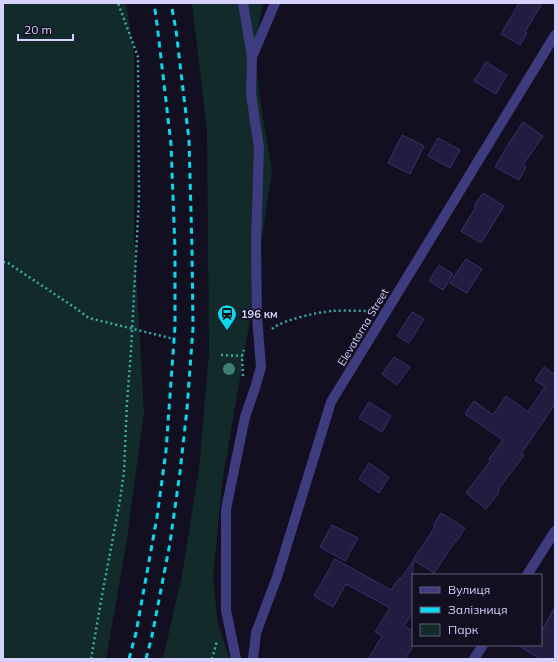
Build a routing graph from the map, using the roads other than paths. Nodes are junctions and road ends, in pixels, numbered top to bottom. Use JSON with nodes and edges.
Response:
{"nodes":[{"id":1,"x":243,"y":3,"type":"edge"},
{"id":2,"x":275,"y":3,"type":"edge"},
{"id":3,"x":555,"y":35,"type":"edge"},
{"id":4,"x":252,"y":57,"type":"junction"},
{"id":5,"x":555,"y":531,"type":"edge"},
{"id":6,"x":528,"y":574,"type":"edge"},
{"id":7,"x":481,"y":646,"type":"edge"},
{"id":8,"x":236,"y":659,"type":"edge"},
{"id":9,"x":253,"y":659,"type":"edge"},
{"id":10,"x":474,"y":659,"type":"edge"}],
"edges":[{"from":1,"to":4,"type":"street"},
{"from":2,"to":4,"type":"street"},
{"from":3,"to":9,"type":"street","name":"Elevatorna Street"},
{"from":4,"to":8,"type":"street"},
{"from":5,"to":6,"type":"street"},
{"from":7,"to":10,"type":"street"}]}
